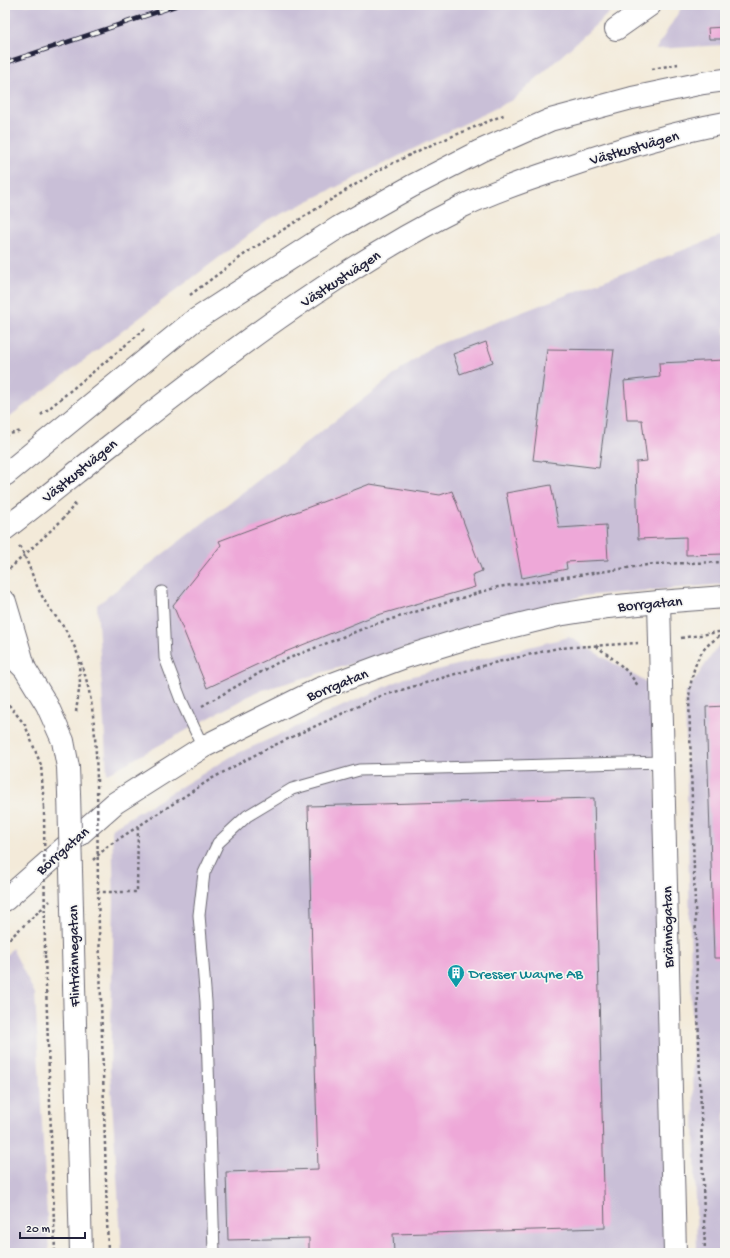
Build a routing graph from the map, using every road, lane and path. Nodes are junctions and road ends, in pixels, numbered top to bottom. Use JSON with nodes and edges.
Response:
{"nodes":[{"id":1,"x":650,"y":5,"type":"edge"},
{"id":2,"x":616,"y":29,"type":"dead end"},
{"id":3,"x":725,"y":80,"type":"edge"},
{"id":4,"x":725,"y":124,"type":"edge"},
{"id":5,"x":25,"y":431,"type":"dead end"},
{"id":6,"x":5,"y":436,"type":"edge"},
{"id":7,"x":5,"y":475,"type":"edge"},
{"id":8,"x":78,"y":500,"type":"dead end"},
{"id":9,"x":5,"y":529,"type":"edge"},
{"id":10,"x":24,"y":554,"type":"junction"},
{"id":11,"x":725,"y":562,"type":"edge"},
{"id":12,"x":5,"y":573,"type":"edge"},
{"id":13,"x":162,"y":592,"type":"dead end"},
{"id":14,"x":725,"y":597,"type":"edge"},
{"id":15,"x":5,"y":602,"type":"edge"},
{"id":16,"x":659,"y":602,"type":"junction"},
{"id":17,"x":725,"y":632,"type":"edge"},
{"id":18,"x":659,"y":641,"type":"junction"},
{"id":19,"x":5,"y":649,"type":"edge"},
{"id":20,"x":25,"y":669,"type":"junction"},
{"id":21,"x":5,"y":700,"type":"edge"},
{"id":22,"x":188,"y":714,"type":"junction"},
{"id":23,"x":203,"y":747,"type":"junction"},
{"id":24,"x":663,"y":762,"type":"junction"},
{"id":25,"x":138,"y":825,"type":"junction"},
{"id":26,"x":92,"y":862,"type":"dead end"},
{"id":27,"x":98,"y":892,"type":"junction"},
{"id":28,"x":5,"y":900,"type":"edge"},
{"id":29,"x":63,"y":903,"type":"junction"},
{"id":30,"x":5,"y":943,"type":"edge"},
{"id":31,"x":55,"y":1253,"type":"edge"},
{"id":32,"x":81,"y":1253,"type":"edge"},
{"id":33,"x":108,"y":1253,"type":"edge"},
{"id":34,"x":214,"y":1253,"type":"edge"},
{"id":35,"x":676,"y":1253,"type":"edge"},
{"id":36,"x":705,"y":1253,"type":"edge"}],
"edges":[{"from":1,"to":2,"type":"street"},
{"from":3,"to":7,"type":"street"},
{"from":4,"to":9,"type":"street","name":"Västkustvägen"},
{"from":5,"to":6,"type":"path"},
{"from":8,"to":10,"type":"path"},
{"from":10,"to":12,"type":"path"},
{"from":10,"to":27,"type":"path","bridge":true},
{"from":11,"to":22,"type":"path"},
{"from":13,"to":22,"type":"lane"},
{"from":14,"to":16,"type":"street","name":"Borrgatan"},
{"from":15,"to":20,"type":"street","name":"Flintrännegatan"},
{"from":16,"to":18,"type":"street","name":"Brännögatan"},
{"from":16,"to":23,"type":"street","name":"Borrgatan"},
{"from":17,"to":18,"type":"path"},
{"from":17,"to":36,"type":"path"},
{"from":18,"to":24,"type":"street","name":"Brännögatan"},
{"from":18,"to":25,"type":"path"},
{"from":19,"to":20,"type":"street","name":"Flintrännegatan"},
{"from":20,"to":29,"type":"street","name":"Flintrännegatan","bridge":true},
{"from":21,"to":31,"type":"path","bridge":true},
{"from":22,"to":23,"type":"lane"},
{"from":23,"to":28,"type":"street","name":"Borrgatan"},
{"from":24,"to":34,"type":"lane"},
{"from":24,"to":35,"type":"street","name":"Brännögatan"},
{"from":25,"to":26,"type":"path"},
{"from":25,"to":27,"type":"path"},
{"from":27,"to":33,"type":"path"},
{"from":29,"to":30,"type":"path"},
{"from":29,"to":32,"type":"street","name":"Flintrännegatan"}]}
